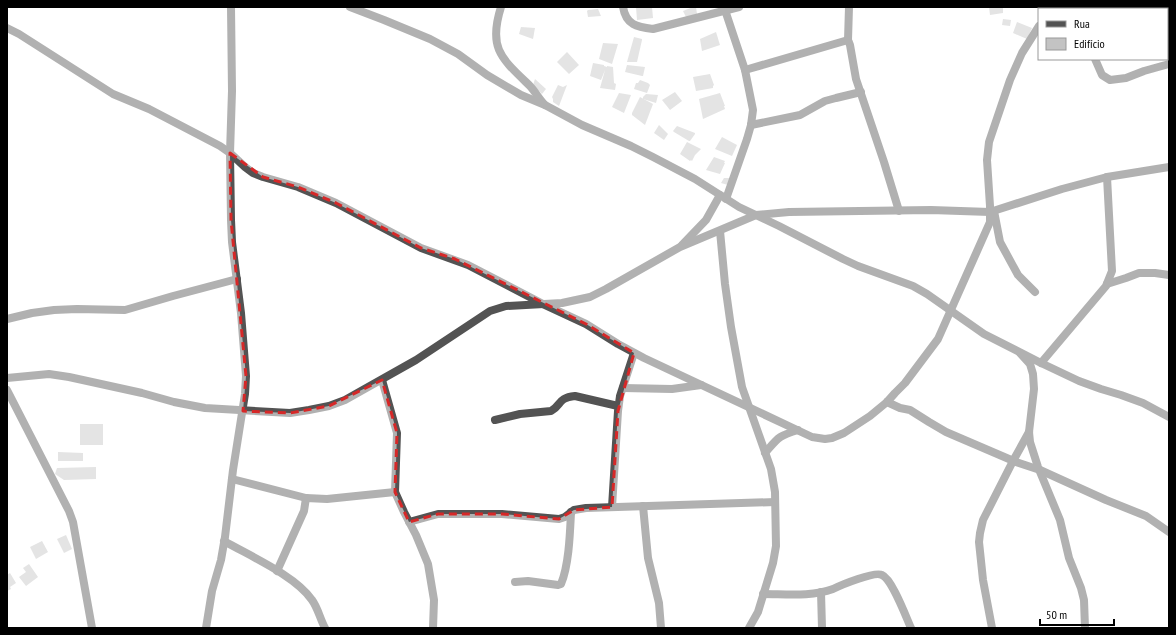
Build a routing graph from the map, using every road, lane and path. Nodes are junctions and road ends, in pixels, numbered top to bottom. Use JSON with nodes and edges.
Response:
{"nodes":[{"id":1,"x":231,"y":7,"type":"edge"},
{"id":2,"x":350,"y":7,"type":"edge"},
{"id":3,"x":501,"y":7,"type":"edge"},
{"id":4,"x":623,"y":7,"type":"edge"},
{"id":5,"x":739,"y":7,"type":"edge"},
{"id":6,"x":849,"y":7,"type":"edge"},
{"id":7,"x":724,"y":9,"type":"edge"},
{"id":8,"x":7,"y":28,"type":"edge"},
{"id":9,"x":1038,"y":28,"type":"edge"},
{"id":10,"x":848,"y":40,"type":"junction"},
{"id":11,"x":1095,"y":60,"type":"edge"},
{"id":12,"x":1169,"y":64,"type":"edge"},
{"id":13,"x":745,"y":70,"type":"junction"},
{"id":14,"x":861,"y":92,"type":"junction"},
{"id":15,"x":545,"y":105,"type":"junction"},
{"id":16,"x":751,"y":125,"type":"junction"},
{"id":17,"x":230,"y":153,"type":"junction"},
{"id":18,"x":1169,"y":167,"type":"edge"},
{"id":19,"x":1107,"y":177,"type":"junction"},
{"id":20,"x":723,"y":197,"type":"junction"},
{"id":21,"x":899,"y":211,"type":"junction"},
{"id":22,"x":992,"y":211,"type":"junction"},
{"id":23,"x":756,"y":215,"type":"junction"},
{"id":24,"x":720,"y":231,"type":"junction"},
{"id":25,"x":680,"y":247,"type":"junction"},
{"id":26,"x":1169,"y":275,"type":"edge"},
{"id":27,"x":237,"y":279,"type":"junction"},
{"id":28,"x":1107,"y":284,"type":"junction"},
{"id":29,"x":1035,"y":292,"type":"dead end"},
{"id":30,"x":543,"y":304,"type":"junction"},
{"id":31,"x":950,"y":310,"type":"junction"},
{"id":32,"x":7,"y":319,"type":"edge"},
{"id":33,"x":1017,"y":350,"type":"junction"},
{"id":34,"x":634,"y":353,"type":"junction"},
{"id":35,"x":1041,"y":363,"type":"junction"},
{"id":36,"x":7,"y":378,"type":"edge"},
{"id":37,"x":382,"y":380,"type":"junction"},
{"id":38,"x":702,"y":385,"type":"junction"},
{"id":39,"x":623,"y":388,"type":"junction"},
{"id":40,"x":7,"y":390,"type":"edge"},
{"id":41,"x":888,"y":402,"type":"junction"},
{"id":42,"x":618,"y":406,"type":"junction"},
{"id":43,"x":748,"y":407,"type":"junction"},
{"id":44,"x":243,"y":411,"type":"junction"},
{"id":45,"x":1169,"y":417,"type":"edge"},
{"id":46,"x":495,"y":420,"type":"dead end"},
{"id":47,"x":798,"y":430,"type":"junction"},
{"id":48,"x":1029,"y":432,"type":"junction"},
{"id":49,"x":765,"y":453,"type":"junction"},
{"id":50,"x":1013,"y":461,"type":"junction"},
{"id":51,"x":1040,"y":470,"type":"junction"},
{"id":52,"x":232,"y":479,"type":"junction"},
{"id":53,"x":395,"y":492,"type":"junction"},
{"id":54,"x":306,"y":498,"type":"junction"},
{"id":55,"x":775,"y":502,"type":"junction"},
{"id":56,"x":643,"y":506,"type":"junction"},
{"id":57,"x":612,"y":507,"type":"junction"},
{"id":58,"x":571,"y":512,"type":"junction"},
{"id":59,"x":409,"y":522,"type":"junction"},
{"id":60,"x":1169,"y":532,"type":"edge"},
{"id":61,"x":224,"y":541,"type":"junction"},
{"id":62,"x":277,"y":571,"type":"junction"},
{"id":63,"x":515,"y":582,"type":"dead end"},
{"id":64,"x":821,"y":592,"type":"junction"},
{"id":65,"x":763,"y":594,"type":"junction"},
{"id":66,"x":92,"y":628,"type":"edge"},
{"id":67,"x":206,"y":628,"type":"edge"},
{"id":68,"x":325,"y":628,"type":"edge"},
{"id":69,"x":432,"y":628,"type":"edge"},
{"id":70,"x":661,"y":628,"type":"edge"},
{"id":71,"x":749,"y":628,"type":"edge"},
{"id":72,"x":822,"y":628,"type":"edge"},
{"id":73,"x":910,"y":628,"type":"edge"},
{"id":74,"x":992,"y":628,"type":"edge"},
{"id":75,"x":1085,"y":628,"type":"edge"}],
"edges":[{"from":1,"to":17,"type":"street"},
{"from":2,"to":15,"type":"street"},
{"from":3,"to":15,"type":"street"},
{"from":4,"to":7,"type":"street"},
{"from":5,"to":7,"type":"street"},
{"from":6,"to":10,"type":"street"},
{"from":7,"to":13,"type":"street"},
{"from":8,"to":17,"type":"street"},
{"from":9,"to":22,"type":"street"},
{"from":10,"to":13,"type":"street"},
{"from":10,"to":14,"type":"street"},
{"from":11,"to":12,"type":"street"},
{"from":13,"to":16,"type":"street"},
{"from":14,"to":16,"type":"street"},
{"from":14,"to":21,"type":"street"},
{"from":15,"to":20,"type":"street"},
{"from":16,"to":20,"type":"street"},
{"from":17,"to":27,"type":"street"},
{"from":17,"to":30,"type":"street"},
{"from":18,"to":19,"type":"street"},
{"from":19,"to":22,"type":"street"},
{"from":19,"to":28,"type":"street"},
{"from":20,"to":23,"type":"street"},
{"from":20,"to":25,"type":"street"},
{"from":21,"to":22,"type":"street"},
{"from":21,"to":23,"type":"street"},
{"from":22,"to":29,"type":"street"},
{"from":22,"to":31,"type":"street"},
{"from":23,"to":24,"type":"street"},
{"from":23,"to":31,"type":"street"},
{"from":24,"to":25,"type":"street"},
{"from":24,"to":43,"type":"street"},
{"from":25,"to":30,"type":"street"},
{"from":26,"to":28,"type":"street"},
{"from":27,"to":32,"type":"street"},
{"from":27,"to":44,"type":"street"},
{"from":28,"to":35,"type":"street"},
{"from":30,"to":34,"type":"street"},
{"from":30,"to":37,"type":"street"},
{"from":31,"to":33,"type":"street"},
{"from":31,"to":41,"type":"street"},
{"from":33,"to":35,"type":"street"},
{"from":33,"to":48,"type":"street"},
{"from":34,"to":38,"type":"street"},
{"from":34,"to":39,"type":"street"},
{"from":35,"to":45,"type":"street"},
{"from":36,"to":44,"type":"street"},
{"from":37,"to":44,"type":"street"},
{"from":37,"to":53,"type":"street"},
{"from":38,"to":39,"type":"street"},
{"from":38,"to":43,"type":"street"},
{"from":39,"to":42,"type":"street"},
{"from":40,"to":66,"type":"street"},
{"from":41,"to":47,"type":"street"},
{"from":41,"to":50,"type":"street"},
{"from":42,"to":46,"type":"street"},
{"from":42,"to":57,"type":"street"},
{"from":43,"to":47,"type":"street"},
{"from":43,"to":49,"type":"street"},
{"from":44,"to":52,"type":"street"},
{"from":47,"to":49,"type":"street"},
{"from":48,"to":50,"type":"street"},
{"from":48,"to":51,"type":"street"},
{"from":49,"to":55,"type":"street"},
{"from":50,"to":51,"type":"street"},
{"from":50,"to":74,"type":"street"},
{"from":51,"to":60,"type":"street"},
{"from":51,"to":75,"type":"street"},
{"from":52,"to":54,"type":"street"},
{"from":52,"to":61,"type":"street"},
{"from":53,"to":54,"type":"street"},
{"from":53,"to":59,"type":"street"},
{"from":54,"to":62,"type":"street"},
{"from":55,"to":56,"type":"street"},
{"from":55,"to":65,"type":"street"},
{"from":56,"to":57,"type":"street"},
{"from":56,"to":70,"type":"street"},
{"from":57,"to":58,"type":"street"},
{"from":58,"to":59,"type":"street"},
{"from":58,"to":63,"type":"street"},
{"from":59,"to":69,"type":"street"},
{"from":61,"to":62,"type":"street"},
{"from":61,"to":67,"type":"street"},
{"from":62,"to":68,"type":"street"},
{"from":64,"to":65,"type":"street"},
{"from":64,"to":72,"type":"street"},
{"from":64,"to":73,"type":"street"},
{"from":65,"to":71,"type":"street"}]}
